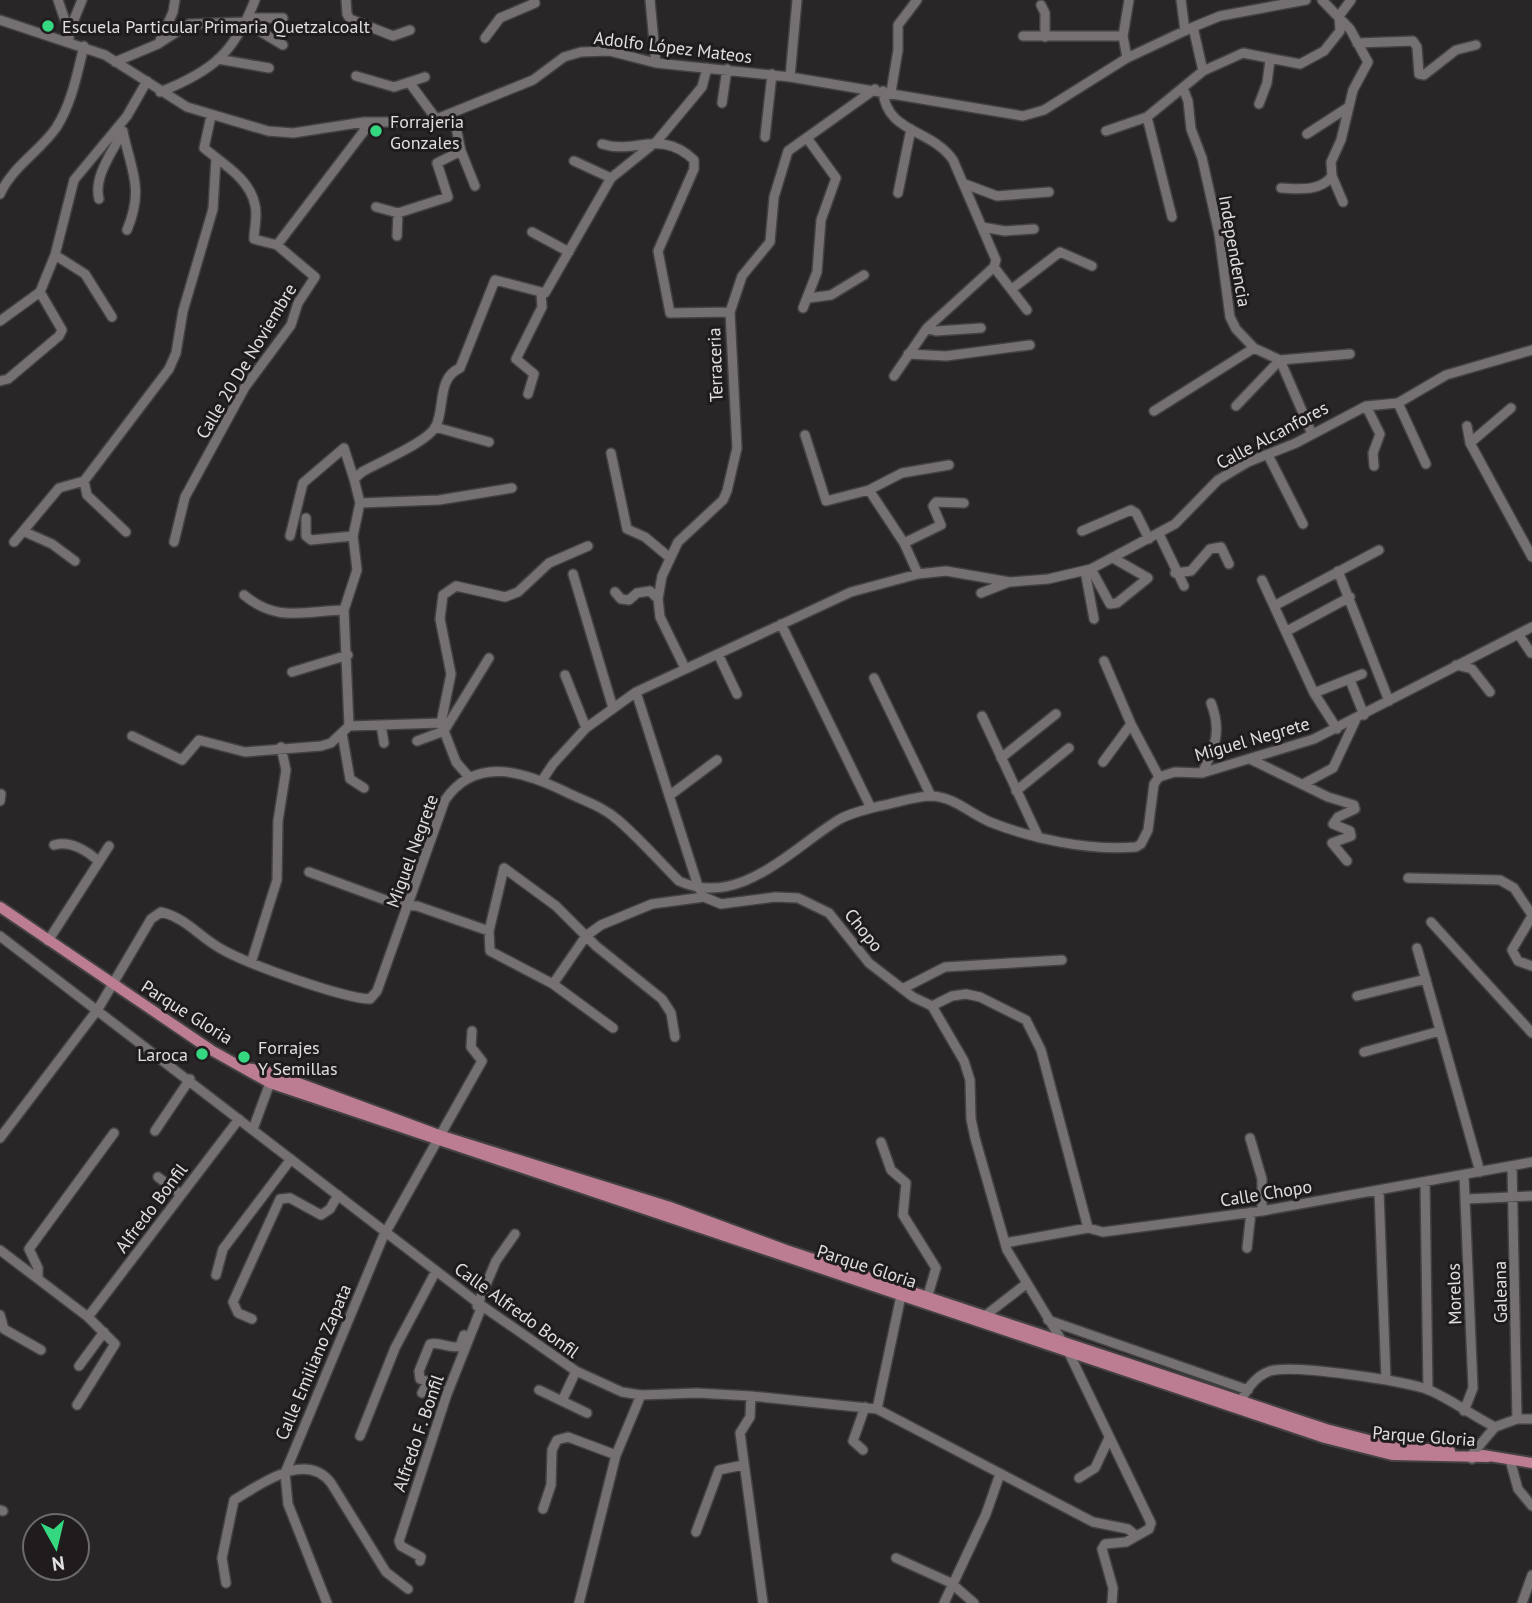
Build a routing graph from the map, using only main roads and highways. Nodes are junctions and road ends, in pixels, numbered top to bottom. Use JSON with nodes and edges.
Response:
{"nodes":[{"id":1,"x":0,"y":906,"type":"edge"},
{"id":2,"x":244,"y":1068,"type":"junction"},
{"id":3,"x":344,"y":1104,"type":"junction"},
{"id":4,"x":902,"y":1291,"type":"junction"},
{"id":5,"x":1065,"y":1346,"type":"junction"},
{"id":6,"x":1532,"y":1462,"type":"edge"}],
"edges":[{"from":1,"to":2,"type":"main road","name":"Parque Gloria"},
{"from":2,"to":3,"type":"main road","name":"Parque Gloria"},
{"from":2,"to":3,"type":"main road","name":"Parque Gloria"},
{"from":3,"to":4,"type":"main road","name":"Parque Gloria"},
{"from":4,"to":5,"type":"main road","name":"Parque Gloria"},
{"from":4,"to":5,"type":"main road","name":"Parque Gloria"},
{"from":5,"to":6,"type":"main road","name":"Parque Gloria"}]}
